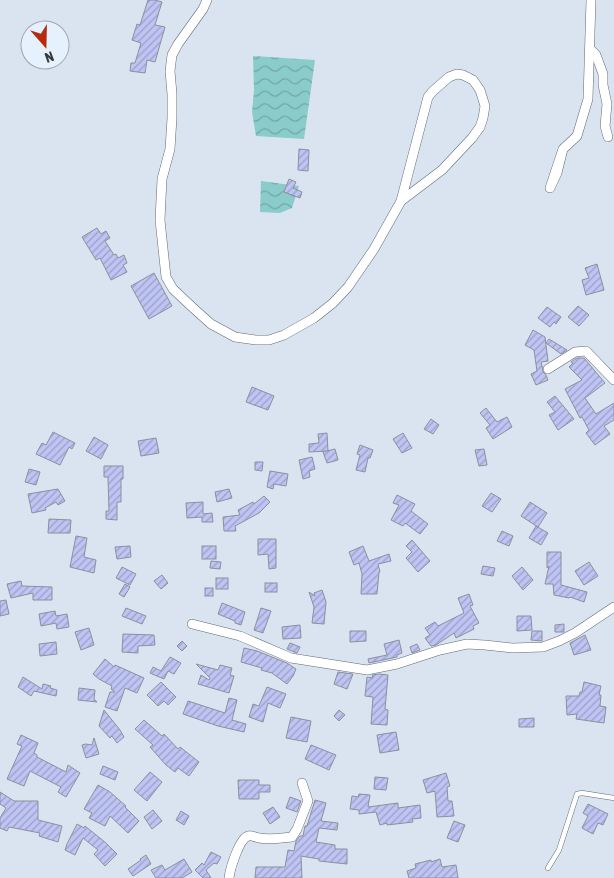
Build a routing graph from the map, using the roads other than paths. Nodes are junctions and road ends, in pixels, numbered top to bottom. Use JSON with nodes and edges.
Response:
{"nodes":[{"id":1,"x":207,"y":0,"type":"edge"},
{"id":2,"x":591,"y":0,"type":"edge"},
{"id":3,"x":590,"y":49,"type":"junction"},
{"id":4,"x":608,"y":137,"type":"dead end"},
{"id":5,"x":563,"y":149,"type":"dead end"},
{"id":6,"x":400,"y":201,"type":"junction"},
{"id":7,"x":548,"y":369,"type":"dead end"},
{"id":8,"x":614,"y":380,"type":"edge"},
{"id":9,"x":614,"y":607,"type":"edge"},
{"id":10,"x":192,"y":624,"type":"dead end"},
{"id":11,"x":302,"y":783,"type":"dead end"},
{"id":12,"x":614,"y":798,"type":"edge"},
{"id":13,"x":548,"y":868,"type":"dead end"},
{"id":14,"x":229,"y":878,"type":"edge"}],
"edges":[{"from":1,"to":6,"type":"street"},
{"from":2,"to":3,"type":"street"},
{"from":3,"to":4,"type":"street"},
{"from":3,"to":5,"type":"street"},
{"from":6,"to":6,"type":"street"},
{"from":7,"to":8,"type":"street"},
{"from":9,"to":10,"type":"street"},
{"from":11,"to":14,"type":"street"},
{"from":12,"to":13,"type":"lane"}]}
